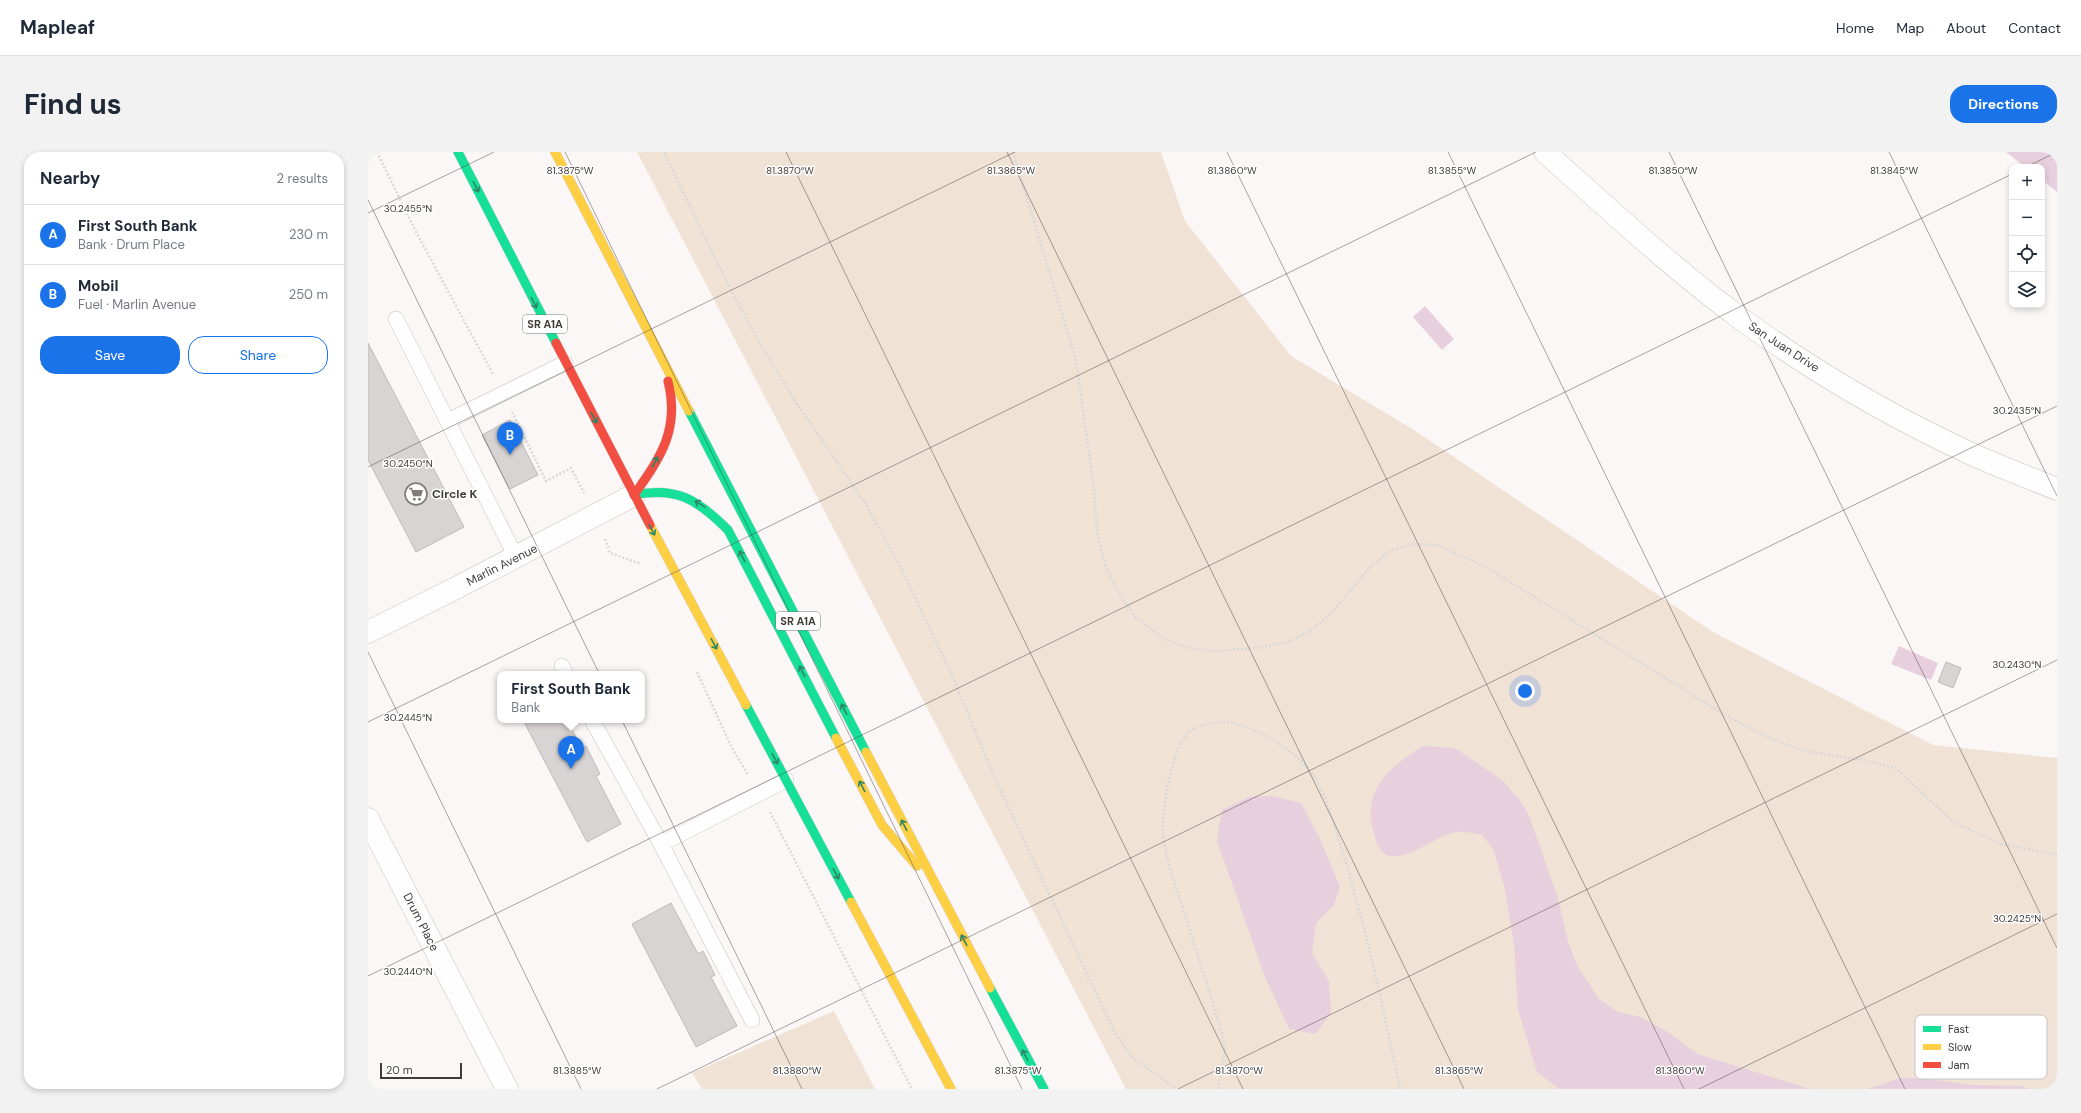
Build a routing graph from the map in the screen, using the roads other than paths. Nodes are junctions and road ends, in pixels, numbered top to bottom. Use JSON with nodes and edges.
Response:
{"nodes":[{"id":1,"x":458,"y":152,"type":"edge"},
{"id":2,"x":555,"y":152,"type":"edge"},
{"id":3,"x":1546,"y":152,"type":"edge"},
{"id":4,"x":396,"y":319,"type":"dead end"},
{"id":5,"x":664,"y":362,"type":"junction"},
{"id":6,"x":565,"y":363,"type":"junction"},
{"id":7,"x":448,"y":420,"type":"junction"},
{"id":8,"x":2057,"y":489,"type":"edge"},
{"id":9,"x":634,"y":495,"type":"junction"},
{"id":10,"x":516,"y":557,"type":"junction"},
{"id":11,"x":368,"y":632,"type":"edge"},
{"id":12,"x":594,"y":723,"type":"edge"},
{"id":13,"x":786,"y":780,"type":"junction"},
{"id":14,"x":368,"y":818,"type":"edge"},
{"id":15,"x":661,"y":844,"type":"junction"},
{"id":16,"x":935,"y":884,"type":"junction"},
{"id":17,"x":752,"y":1020,"type":"dead end"},
{"id":18,"x":507,"y":1089,"type":"edge"},
{"id":19,"x":950,"y":1089,"type":"edge"},
{"id":20,"x":1044,"y":1089,"type":"edge"}],
"edges":[{"from":1,"to":6,"type":"main road","number":"SR A1A","one_way":true},
{"from":2,"to":5,"type":"main road","number":"SR A1A"},
{"from":3,"to":8,"type":"street","name":"San Juan Drive"},
{"from":4,"to":7,"type":"lane"},
{"from":9,"to":5,"type":"main road","one_way":true},
{"from":16,"to":5,"type":"main road","number":"SR A1A","one_way":true},
{"from":6,"to":7,"type":"lane"},
{"from":6,"to":9,"type":"main road","number":"SR A1A","one_way":true},
{"from":7,"to":10,"type":"lane"},
{"from":9,"to":10,"type":"street","name":"Marlin Avenue"},
{"from":9,"to":13,"type":"main road","number":"SR A1A","one_way":true},
{"from":16,"to":9,"type":"main road","one_way":true},
{"from":10,"to":11,"type":"street","name":"Marlin Avenue"},
{"from":12,"to":15,"type":"lane"},
{"from":13,"to":15,"type":"lane"},
{"from":13,"to":19,"type":"main road","number":"SR A1A","one_way":true},
{"from":14,"to":18,"type":"street","name":"Drum Place"},
{"from":15,"to":17,"type":"lane"},
{"from":20,"to":16,"type":"main road","number":"SR A1A","one_way":true}]}
